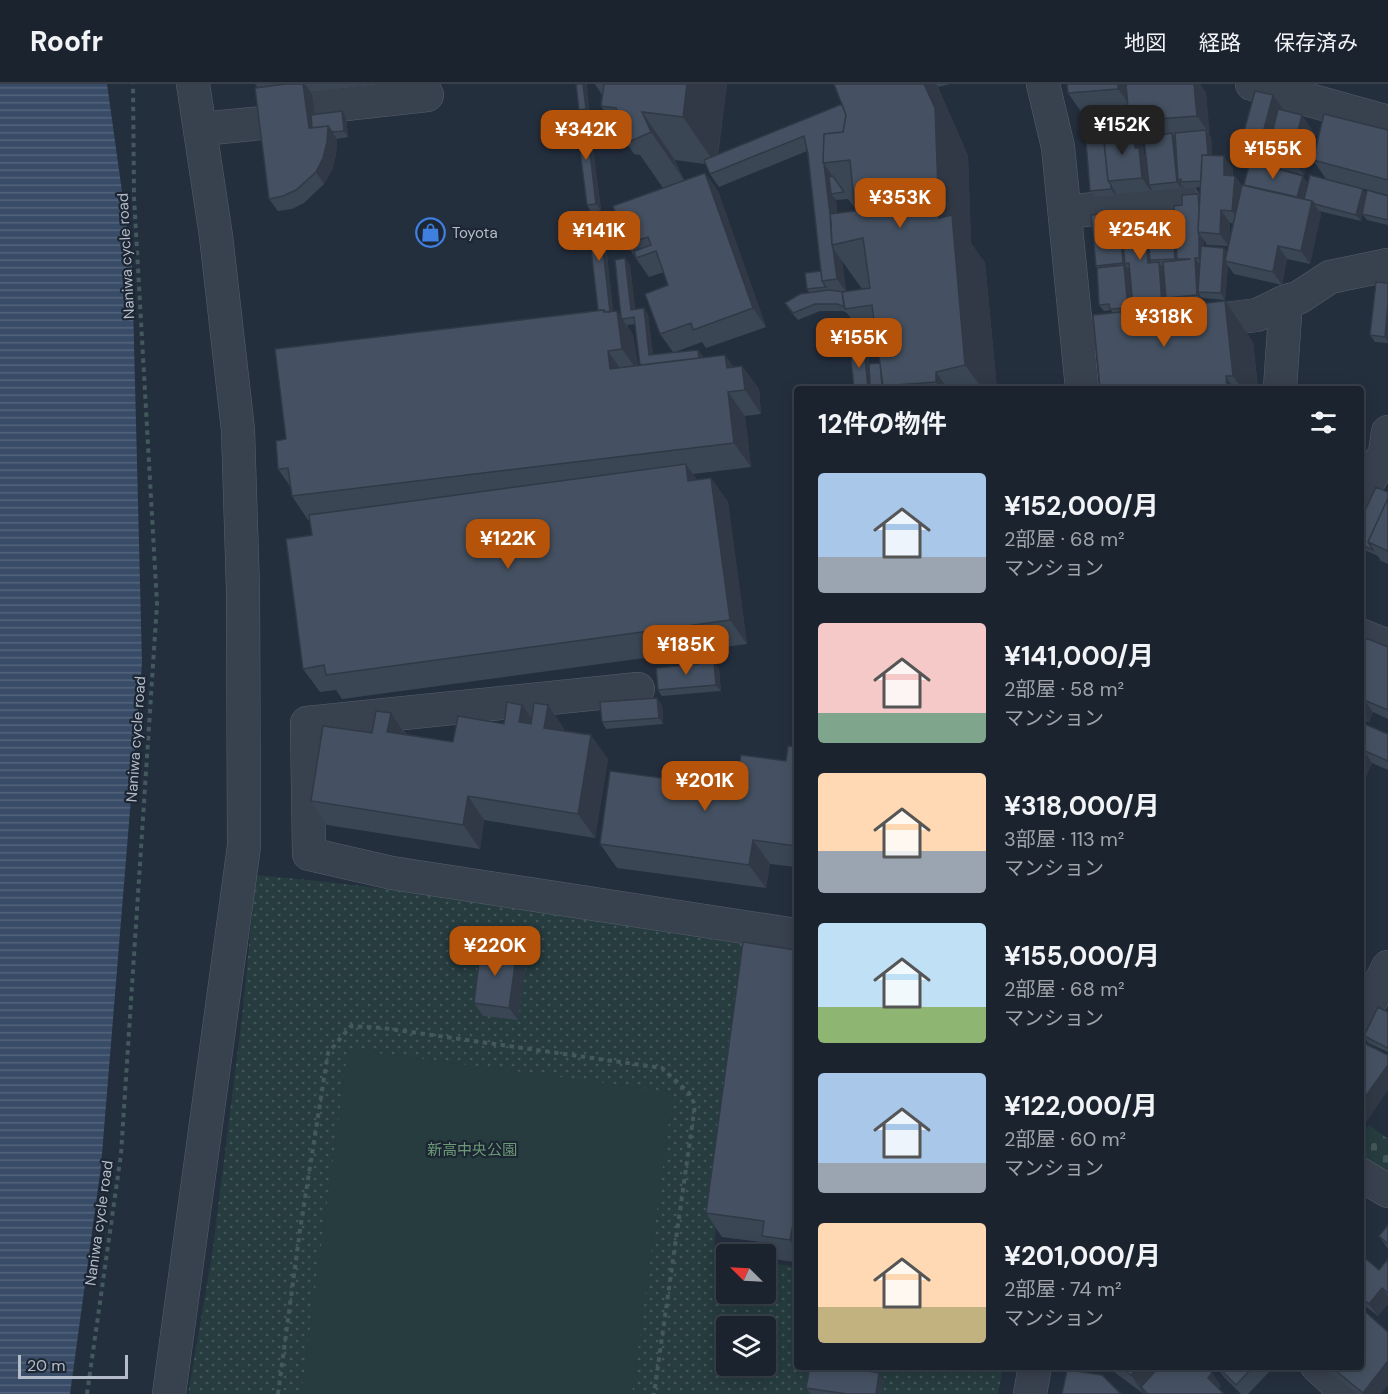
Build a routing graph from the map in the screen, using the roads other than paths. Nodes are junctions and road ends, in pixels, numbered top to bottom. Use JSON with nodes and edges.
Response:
{"nodes":[{"id":1,"x":193,"y":84,"type":"edge"},
{"id":2,"x":1043,"y":84,"type":"edge"},
{"id":3,"x":1252,"y":84,"type":"edge"},
{"id":4,"x":427,"y":95,"type":"dead end"},
{"id":5,"x":1388,"y":122,"type":"edge"},
{"id":6,"x":201,"y":129,"type":"junction"},
{"id":7,"x":1183,"y":200,"type":"edge"},
{"id":8,"x":1065,"y":212,"type":"junction"},
{"id":9,"x":1388,"y":265,"type":"edge"},
{"id":10,"x":1286,"y":301,"type":"junction"},
{"id":11,"x":1077,"y":337,"type":"junction"},
{"id":12,"x":1082,"y":386,"type":"edge"},
{"id":13,"x":1280,"y":386,"type":"edge"},
{"id":14,"x":1388,"y":432,"type":"edge"},
{"id":15,"x":1383,"y":469,"type":"edge"},
{"id":16,"x":1364,"y":492,"type":"edge"},
{"id":17,"x":1364,"y":637,"type":"edge"},
{"id":18,"x":1388,"y":646,"type":"edge"},
{"id":19,"x":638,"y":689,"type":"dead end"},
{"id":20,"x":794,"y":935,"type":"edge"},
{"id":21,"x":1388,"y":968,"type":"edge"},
{"id":22,"x":1364,"y":1015,"type":"edge"},
{"id":23,"x":1364,"y":1176,"type":"edge"},
{"id":24,"x":1388,"y":1191,"type":"edge"},
{"id":25,"x":1034,"y":1370,"type":"edge"},
{"id":26,"x":1321,"y":1370,"type":"edge"},
{"id":27,"x":169,"y":1394,"type":"edge"},
{"id":28,"x":1030,"y":1394,"type":"edge"},
{"id":29,"x":1348,"y":1394,"type":"edge"}],
"edges":[{"from":1,"to":6,"type":"street"},
{"from":2,"to":8,"type":"street"},
{"from":3,"to":5,"type":"street"},
{"from":4,"to":6,"type":"street"},
{"from":6,"to":27,"type":"street"},
{"from":7,"to":8,"type":"street"},
{"from":8,"to":11,"type":"street"},
{"from":9,"to":10,"type":"street"},
{"from":10,"to":11,"type":"street"},
{"from":10,"to":13,"type":"street"},
{"from":11,"to":12,"type":"street"},
{"from":14,"to":15,"type":"street"},
{"from":15,"to":16,"type":"street"},
{"from":17,"to":18,"type":"street"},
{"from":19,"to":20,"type":"street"},
{"from":21,"to":22,"type":"street"},
{"from":23,"to":24,"type":"street"},
{"from":25,"to":28,"type":"street"},
{"from":26,"to":29,"type":"street"}]}
